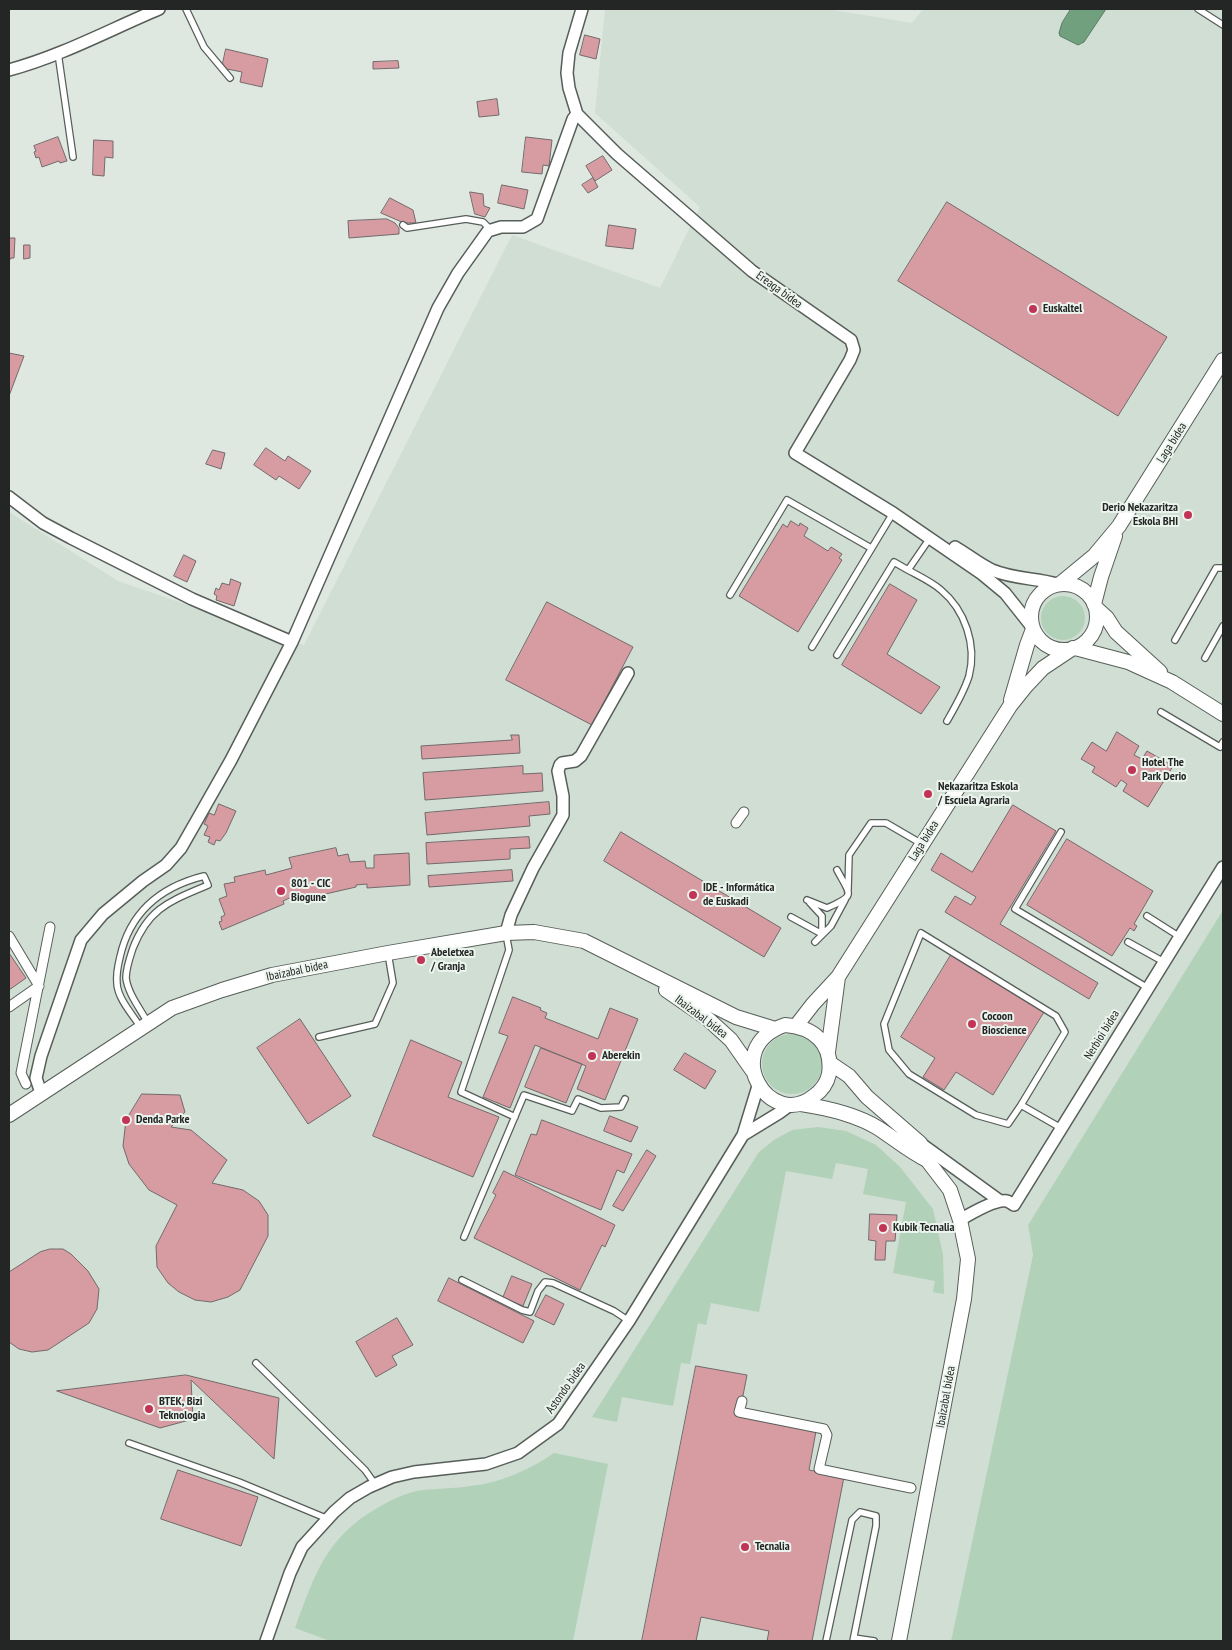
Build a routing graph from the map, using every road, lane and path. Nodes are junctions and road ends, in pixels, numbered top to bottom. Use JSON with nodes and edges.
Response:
{"nodes":[{"id":1,"x":158,"y":9,"type":"edge"},
{"id":2,"x":186,"y":9,"type":"edge"},
{"id":3,"x":582,"y":9,"type":"edge"},
{"id":4,"x":1198,"y":9,"type":"edge"},
{"id":5,"x":1223,"y":25,"type":"edge"},
{"id":6,"x":58,"y":53,"type":"junction"},
{"id":7,"x":9,"y":70,"type":"edge"},
{"id":8,"x":230,"y":78,"type":"dead end"},
{"id":9,"x":577,"y":114,"type":"junction"},
{"id":10,"x":73,"y":157,"type":"dead end"},
{"id":11,"x":403,"y":225,"type":"dead end"},
{"id":12,"x":491,"y":230,"type":"junction"},
{"id":13,"x":1223,"y":360,"type":"edge"},
{"id":14,"x":9,"y":498,"type":"edge"},
{"id":15,"x":893,"y":513,"type":"junction"},
{"id":16,"x":1119,"y":526,"type":"junction"},
{"id":17,"x":930,"y":538,"type":"junction"},
{"id":18,"x":871,"y":548,"type":"junction"},
{"id":19,"x":1223,"y":568,"type":"edge"},
{"id":20,"x":908,"y":570,"type":"junction"},
{"id":21,"x":1059,"y":584,"type":"junction"},
{"id":22,"x":730,"y":595,"type":"dead end"},
{"id":23,"x":1095,"y":606,"type":"junction"},
{"id":24,"x":1223,"y":626,"type":"edge"},
{"id":25,"x":1033,"y":628,"type":"junction"},
{"id":26,"x":1175,"y":640,"type":"dead end"},
{"id":27,"x":292,"y":642,"type":"junction"},
{"id":28,"x":812,"y":647,"type":"dead end"},
{"id":29,"x":1074,"y":648,"type":"junction"},
{"id":30,"x":837,"y":655,"type":"dead end"},
{"id":31,"x":1205,"y":658,"type":"dead end"},
{"id":32,"x":628,"y":673,"type":"dead end"},
{"id":33,"x":1172,"y":682,"type":"junction"},
{"id":34,"x":1010,"y":706,"type":"junction"},
{"id":35,"x":1161,"y":712,"type":"dead end"},
{"id":36,"x":1223,"y":714,"type":"edge"},
{"id":37,"x":947,"y":721,"type":"dead end"},
{"id":38,"x":1223,"y":742,"type":"edge"},
{"id":39,"x":744,"y":812,"type":"dead end"},
{"id":40,"x":736,"y":823,"type":"dead end"},
{"id":41,"x":1061,"y":832,"type":"dead end"},
{"id":42,"x":922,"y":844,"type":"junction"},
{"id":43,"x":1223,"y":867,"type":"edge"},
{"id":44,"x":837,"y":870,"type":"dead end"},
{"id":45,"x":848,"y":890,"type":"junction"},
{"id":46,"x":845,"y":900,"type":"junction"},
{"id":47,"x":1146,"y":916,"type":"dead end"},
{"id":48,"x":791,"y":917,"type":"dead end"},
{"id":49,"x":50,"y":927,"type":"dead end"},
{"id":50,"x":506,"y":933,"type":"junction"},
{"id":51,"x":822,"y":934,"type":"junction"},
{"id":52,"x":9,"y":936,"type":"edge"},
{"id":53,"x":1180,"y":937,"type":"junction"},
{"id":54,"x":815,"y":942,"type":"dead end"},
{"id":55,"x":1128,"y":942,"type":"dead end"},
{"id":56,"x":388,"y":953,"type":"junction"},
{"id":57,"x":615,"y":956,"type":"junction"},
{"id":58,"x":1164,"y":962,"type":"junction"},
{"id":59,"x":838,"y":977,"type":"junction"},
{"id":60,"x":39,"y":986,"type":"junction"},
{"id":61,"x":1148,"y":988,"type":"junction"},
{"id":62,"x":9,"y":1007,"type":"edge"},
{"id":63,"x":144,"y":1026,"type":"junction"},
{"id":64,"x":796,"y":1026,"type":"junction"},
{"id":65,"x":775,"y":1029,"type":"junction"},
{"id":66,"x":319,"y":1036,"type":"dead end"},
{"id":67,"x":829,"y":1058,"type":"junction"},
{"id":68,"x":752,"y":1070,"type":"junction"},
{"id":69,"x":26,"y":1084,"type":"dead end"},
{"id":70,"x":758,"y":1086,"type":"junction"},
{"id":71,"x":41,"y":1093,"type":"junction"},
{"id":72,"x":625,"y":1099,"type":"dead end"},
{"id":73,"x":795,"y":1104,"type":"junction"},
{"id":74,"x":1022,"y":1105,"type":"junction"},
{"id":75,"x":9,"y":1115,"type":"edge"},
{"id":76,"x":515,"y":1117,"type":"junction"},
{"id":77,"x":1061,"y":1128,"type":"junction"},
{"id":78,"x":743,"y":1135,"type":"junction"},
{"id":79,"x":920,"y":1143,"type":"junction"},
{"id":80,"x":927,"y":1160,"type":"junction"},
{"id":81,"x":1000,"y":1201,"type":"junction"},
{"id":82,"x":960,"y":1220,"type":"junction"},
{"id":83,"x":464,"y":1238,"type":"dead end"},
{"id":84,"x":462,"y":1280,"type":"dead end"},
{"id":85,"x":629,"y":1321,"type":"junction"},
{"id":86,"x":256,"y":1363,"type":"dead end"},
{"id":87,"x":742,"y":1401,"type":"dead end"},
{"id":88,"x":129,"y":1443,"type":"dead end"},
{"id":89,"x":376,"y":1484,"type":"junction"},
{"id":90,"x":911,"y":1488,"type":"dead end"},
{"id":91,"x":328,"y":1519,"type":"junction"},
{"id":92,"x":854,"y":1640,"type":"edge"},
{"id":93,"x":266,"y":1641,"type":"edge"},
{"id":94,"x":826,"y":1641,"type":"edge"},
{"id":95,"x":874,"y":1641,"type":"edge"},
{"id":96,"x":899,"y":1641,"type":"edge"}],
"edges":[{"from":1,"to":6,"type":"street"},
{"from":2,"to":8,"type":"lane"},
{"from":3,"to":9,"type":"street","name":"Ereaga bidea"},
{"from":4,"to":5,"type":"lane"},
{"from":6,"to":7,"type":"street"},
{"from":6,"to":10,"type":"lane"},
{"from":9,"to":12,"type":"street"},
{"from":9,"to":15,"type":"street","name":"Ereaga bidea"},
{"from":11,"to":12,"type":"lane"},
{"from":12,"to":27,"type":"street"},
{"from":13,"to":16,"type":"street","name":"Laga bidea"},
{"from":14,"to":27,"type":"street"},
{"from":15,"to":17,"type":"street","name":"Ereaga bidea"},
{"from":15,"to":18,"type":"lane"},
{"from":16,"to":21,"type":"street","name":"Laga bidea"},
{"from":16,"to":23,"type":"street","name":"Laga bidea"},
{"from":17,"to":20,"type":"lane"},
{"from":17,"to":21,"type":"street","name":"Ereaga bidea"},
{"from":17,"to":25,"type":"street","name":"Ereaga bidea"},
{"from":18,"to":22,"type":"lane"},
{"from":18,"to":28,"type":"lane"},
{"from":19,"to":26,"type":"lane"},
{"from":20,"to":30,"type":"lane"},
{"from":20,"to":37,"type":"lane"},
{"from":21,"to":23,"type":"street"},
{"from":21,"to":25,"type":"street"},
{"from":23,"to":29,"type":"street"},
{"from":23,"to":33,"type":"street"},
{"from":24,"to":31,"type":"lane"},
{"from":25,"to":29,"type":"street"},
{"from":25,"to":34,"type":"street","name":"Laga bidea"},
{"from":27,"to":71,"type":"street"},
{"from":29,"to":33,"type":"street"},
{"from":29,"to":34,"type":"street","name":"Laga bidea"},
{"from":32,"to":50,"type":"street"},
{"from":33,"to":36,"type":"street"},
{"from":34,"to":42,"type":"street","name":"Laga bidea"},
{"from":35,"to":38,"type":"lane"},
{"from":39,"to":40,"type":"street"},
{"from":41,"to":61,"type":"lane"},
{"from":42,"to":45,"type":"lane"},
{"from":42,"to":59,"type":"street","name":"Laga bidea"},
{"from":43,"to":53,"type":"street","name":"Nerbioi bidea"},
{"from":44,"to":45,"type":"lane"},
{"from":45,"to":46,"type":"lane"},
{"from":46,"to":51,"type":"lane"},
{"from":46,"to":51,"type":"lane"},
{"from":47,"to":53,"type":"lane"},
{"from":48,"to":51,"type":"lane"},
{"from":49,"to":60,"type":"street"},
{"from":50,"to":56,"type":"street","name":"Ibaizabal bidea"},
{"from":50,"to":57,"type":"street","name":"Ibaizabal bidea"},
{"from":50,"to":76,"type":"lane"},
{"from":51,"to":54,"type":"lane"},
{"from":52,"to":60,"type":"street"},
{"from":53,"to":58,"type":"street","name":"Nerbioi bidea"},
{"from":55,"to":58,"type":"lane"},
{"from":56,"to":63,"type":"street","name":"Ibaizabal bidea"},
{"from":56,"to":66,"type":"lane"},
{"from":57,"to":65,"type":"street","name":"Ibaizabal bidea"},
{"from":57,"to":68,"type":"street","name":"Ibaizabal bidea"},
{"from":58,"to":61,"type":"street","name":"Nerbioi bidea"},
{"from":59,"to":64,"type":"street","name":"Laga bidea"},
{"from":59,"to":67,"type":"street","name":"Laga bidea"},
{"from":60,"to":62,"type":"street"},
{"from":60,"to":69,"type":"street"},
{"from":61,"to":77,"type":"street","name":"Nerbioi bidea"},
{"from":63,"to":63,"type":"lane"},
{"from":63,"to":71,"type":"street","name":"Ibaizabal bidea"},
{"from":64,"to":65,"type":"street"},
{"from":64,"to":67,"type":"street"},
{"from":65,"to":68,"type":"street"},
{"from":67,"to":73,"type":"street"},
{"from":67,"to":79,"type":"street","name":"Ibaizabal bidea"},
{"from":68,"to":70,"type":"street"},
{"from":70,"to":73,"type":"street"},
{"from":70,"to":78,"type":"street","name":"Astondo bidea"},
{"from":71,"to":75,"type":"street","name":"Ibaizabal bidea"},
{"from":72,"to":76,"type":"lane"},
{"from":73,"to":78,"type":"street","name":"Astondo bidea"},
{"from":73,"to":80,"type":"street","name":"Ibaizabal bidea"},
{"from":74,"to":74,"type":"lane"},
{"from":74,"to":77,"type":"lane"},
{"from":76,"to":83,"type":"lane"},
{"from":77,"to":81,"type":"street","name":"Nerbioi bidea"},
{"from":78,"to":85,"type":"street","name":"Astondo bidea"},
{"from":79,"to":80,"type":"street","name":"Ibaizabal bidea"},
{"from":79,"to":81,"type":"street"},
{"from":80,"to":82,"type":"street","name":"Ibaizabal bidea"},
{"from":81,"to":82,"type":"street"},
{"from":82,"to":96,"type":"street","name":"Ibaizabal bidea"},
{"from":84,"to":85,"type":"lane"},
{"from":85,"to":89,"type":"street","name":"Astondo bidea"},
{"from":86,"to":89,"type":"lane"},
{"from":87,"to":90,"type":"street"},
{"from":88,"to":91,"type":"lane"},
{"from":89,"to":91,"type":"street","name":"Astondo bidea"},
{"from":91,"to":93,"type":"street","name":"Astondo bidea"},
{"from":92,"to":94,"type":"lane"},
{"from":92,"to":95,"type":"lane"}]}
